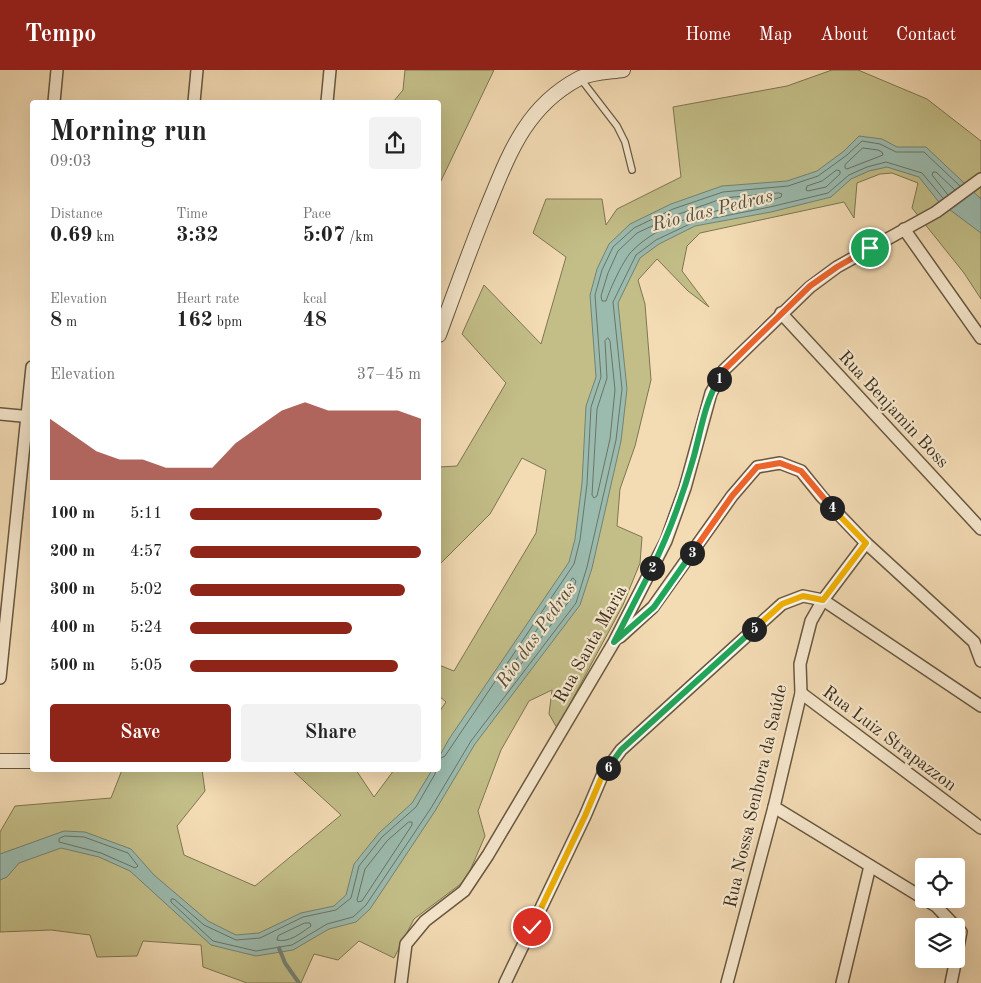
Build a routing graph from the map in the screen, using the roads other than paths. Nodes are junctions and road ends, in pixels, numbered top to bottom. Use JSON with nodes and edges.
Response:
{"nodes":[{"id":1,"x":57,"y":70,"type":"edge"},
{"id":2,"x":197,"y":70,"type":"edge"},
{"id":3,"x":330,"y":70,"type":"edge"},
{"id":4,"x":623,"y":70,"type":"edge"},
{"id":5,"x":601,"y":71,"type":"edge"},
{"id":6,"x":580,"y":78,"type":"junction"},
{"id":7,"x":54,"y":100,"type":"edge"},
{"id":8,"x":194,"y":100,"type":"edge"},
{"id":9,"x":328,"y":100,"type":"edge"},
{"id":10,"x":632,"y":170,"type":"dead end"},
{"id":11,"x":981,"y":179,"type":"edge"},
{"id":12,"x":904,"y":229,"type":"junction"},
{"id":13,"x":781,"y":313,"type":"junction"},
{"id":14,"x":441,"y":330,"type":"edge"},
{"id":15,"x":981,"y":338,"type":"edge"},
{"id":16,"x":0,"y":414,"type":"edge"},
{"id":17,"x":30,"y":417,"type":"edge"},
{"id":18,"x":981,"y":529,"type":"edge"},
{"id":19,"x":866,"y":543,"type":"junction"},
{"id":20,"x":823,"y":600,"type":"junction"},
{"id":21,"x":614,"y":642,"type":"junction"},
{"id":22,"x":981,"y":661,"type":"edge"},
{"id":23,"x":0,"y":678,"type":"edge"},
{"id":24,"x":801,"y":693,"type":"junction"},
{"id":25,"x":981,"y":706,"type":"edge"},
{"id":26,"x":0,"y":761,"type":"edge"},
{"id":27,"x":30,"y":761,"type":"edge"},
{"id":28,"x":774,"y":807,"type":"junction"},
{"id":29,"x":981,"y":828,"type":"edge"},
{"id":30,"x":870,"y":866,"type":"junction"},
{"id":31,"x":947,"y":918,"type":"edge"},
{"id":32,"x":954,"y":968,"type":"edge"},
{"id":33,"x":400,"y":983,"type":"edge"},
{"id":34,"x":505,"y":983,"type":"edge"},
{"id":35,"x":727,"y":983,"type":"edge"},
{"id":36,"x":842,"y":983,"type":"edge"},
{"id":37,"x":951,"y":983,"type":"edge"}],
"edges":[{"from":1,"to":7,"type":"street"},
{"from":2,"to":8,"type":"street"},
{"from":3,"to":9,"type":"street"},
{"from":4,"to":5,"type":"street"},
{"from":5,"to":6,"type":"street"},
{"from":6,"to":10,"type":"lane"},
{"from":6,"to":14,"type":"street"},
{"from":11,"to":12,"type":"street","name":"Rua Santa Maria"},
{"from":12,"to":13,"type":"street","name":"Rua Santa Maria"},
{"from":12,"to":15,"type":"street"},
{"from":13,"to":18,"type":"street","name":"Rua Benjamin Boss"},
{"from":13,"to":21,"type":"street","name":"Rua Santa Maria"},
{"from":16,"to":17,"type":"street"},
{"from":17,"to":23,"type":"street"},
{"from":19,"to":20,"type":"street","name":"Rua Nossa Senhora da Saúde"},
{"from":19,"to":21,"type":"street"},
{"from":19,"to":22,"type":"street"},
{"from":20,"to":24,"type":"street","name":"Rua Nossa Senhora da Saúde"},
{"from":20,"to":25,"type":"street"},
{"from":20,"to":34,"type":"street"},
{"from":21,"to":33,"type":"street","name":"Rua Santa Maria"},
{"from":24,"to":28,"type":"street","name":"Rua Nossa Senhora da Saúde"},
{"from":24,"to":29,"type":"street","name":"Rua Luiz Strapazzon"},
{"from":26,"to":27,"type":"street"},
{"from":28,"to":30,"type":"street"},
{"from":28,"to":35,"type":"street","name":"Rua Nossa Senhora da Saúde"},
{"from":30,"to":31,"type":"street"},
{"from":30,"to":36,"type":"street"},
{"from":32,"to":37,"type":"street"}]}
